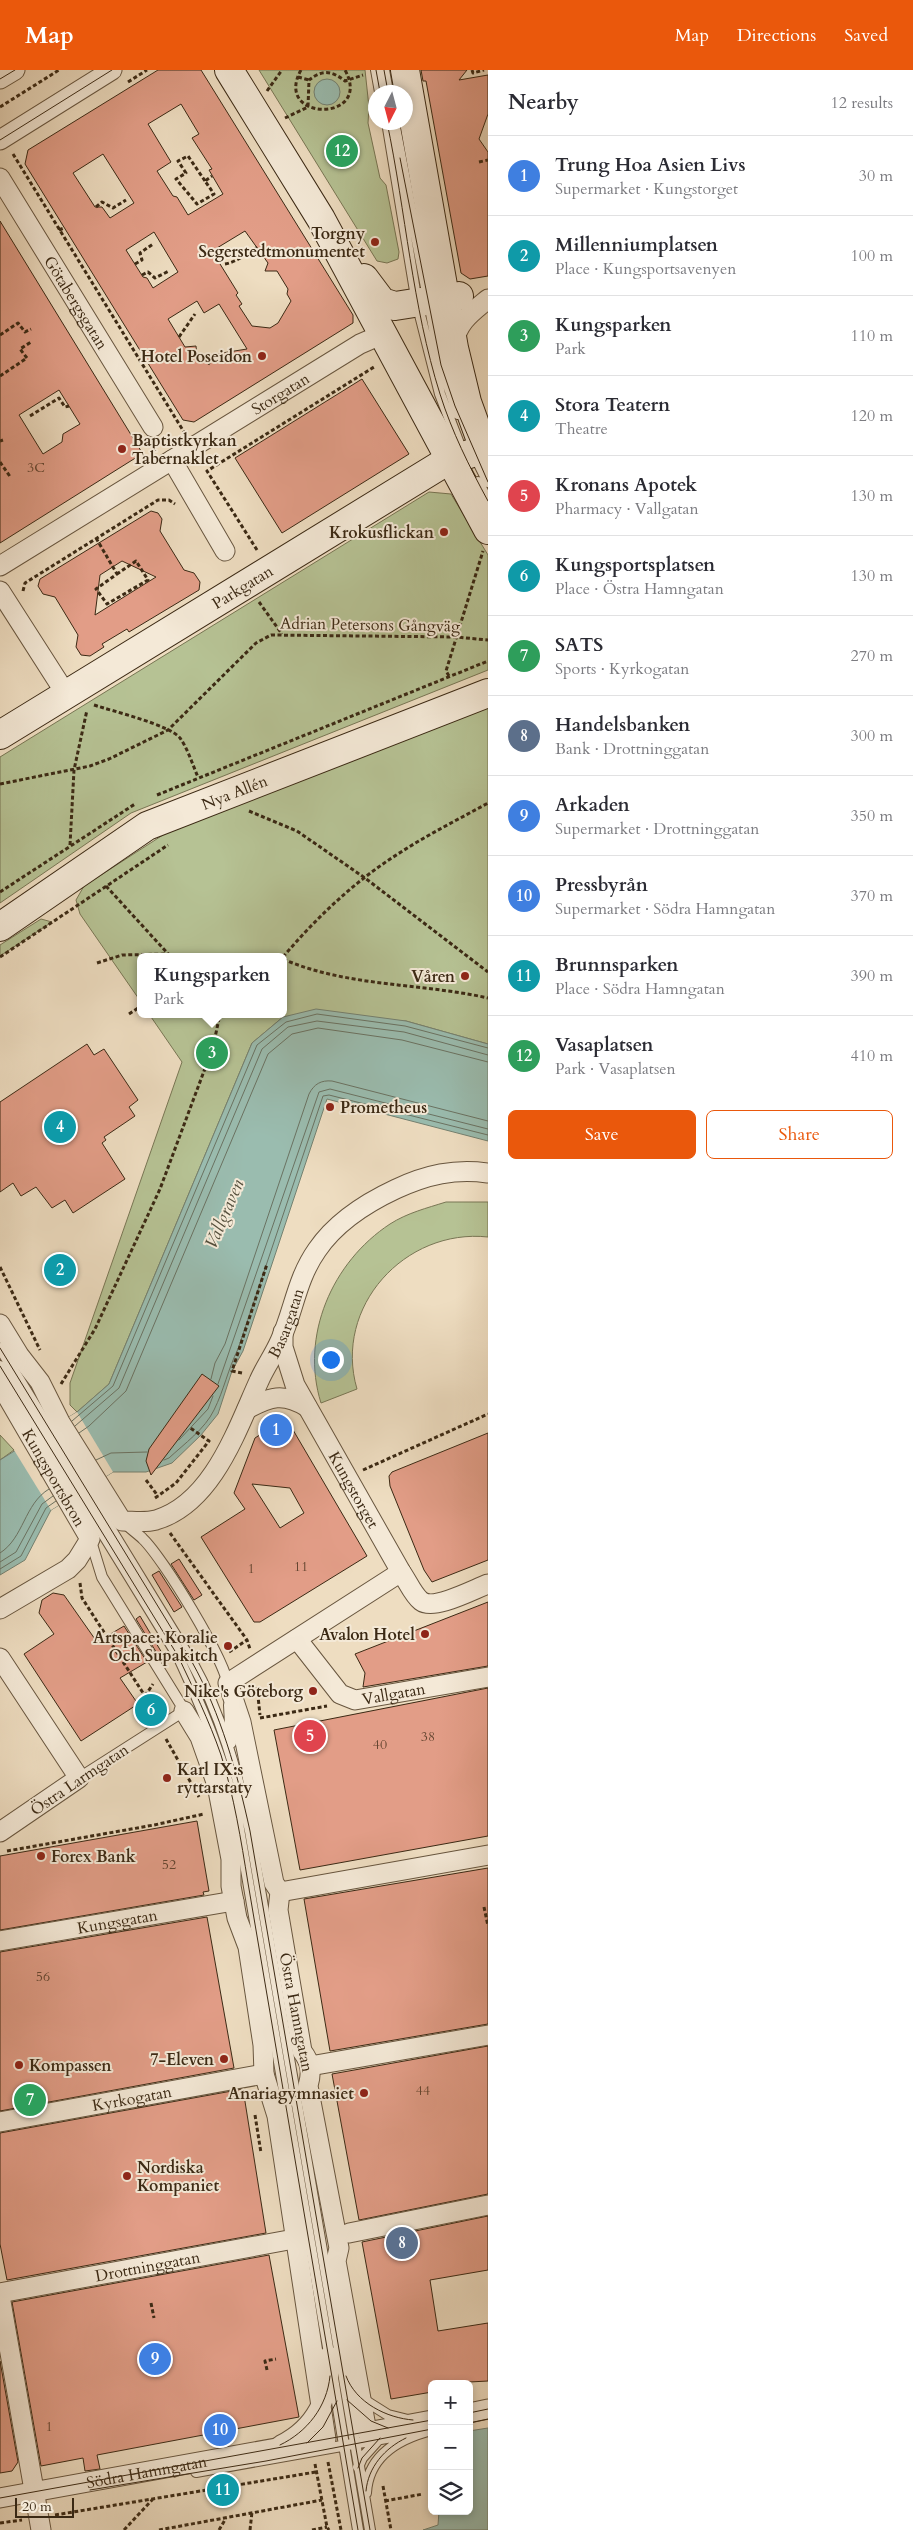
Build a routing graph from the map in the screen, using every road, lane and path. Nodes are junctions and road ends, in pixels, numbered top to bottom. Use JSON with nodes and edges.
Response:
{"nodes":[{"id":1,"x":15,"y":70,"type":"edge"},
{"id":2,"x":59,"y":70,"type":"edge"},
{"id":3,"x":112,"y":70,"type":"edge"},
{"id":4,"x":228,"y":70,"type":"edge"},
{"id":5,"x":282,"y":70,"type":"edge"},
{"id":6,"x":301,"y":70,"type":"edge"},
{"id":7,"x":345,"y":70,"type":"edge"},
{"id":8,"x":384,"y":70,"type":"edge"},
{"id":9,"x":405,"y":70,"type":"edge"},
{"id":10,"x":472,"y":70,"type":"edge"},
{"id":11,"x":484,"y":70,"type":"edge"},
{"id":12,"x":334,"y":71,"type":"edge"},
{"id":13,"x":373,"y":72,"type":"edge"},
{"id":14,"x":298,"y":77,"type":"junction"},
{"id":15,"x":0,"y":79,"type":"edge"},
{"id":16,"x":349,"y":79,"type":"junction"},
{"id":17,"x":309,"y":80,"type":"junction"},
{"id":18,"x":378,"y":85,"type":"edge"},
{"id":19,"x":387,"y":85,"type":"edge"},
{"id":20,"x":265,"y":93,"type":"dead end"},
{"id":21,"x":308,"y":106,"type":"junction"},
{"id":22,"x":0,"y":107,"type":"edge"},
{"id":23,"x":281,"y":120,"type":"dead end"},
{"id":24,"x":389,"y":130,"type":"edge"},
{"id":25,"x":396,"y":130,"type":"edge"},
{"id":26,"x":6,"y":147,"type":"edge"},
{"id":27,"x":488,"y":160,"type":"edge"},
{"id":28,"x":479,"y":162,"type":"dead end"},
{"id":29,"x":212,"y":176,"type":"dead end"},
{"id":30,"x":0,"y":178,"type":"edge"},
{"id":31,"x":205,"y":181,"type":"junction"},
{"id":32,"x":126,"y":200,"type":"dead end"},
{"id":33,"x":96,"y":207,"type":"dead end"},
{"id":34,"x":321,"y":219,"type":"junction"},
{"id":35,"x":64,"y":228,"type":"dead end"},
{"id":36,"x":60,"y":230,"type":"junction"},
{"id":37,"x":153,"y":244,"type":"dead end"},
{"id":38,"x":258,"y":247,"type":"dead end"},
{"id":39,"x":135,"y":264,"type":"dead end"},
{"id":40,"x":225,"y":264,"type":"dead end"},
{"id":41,"x":169,"y":271,"type":"dead end"},
{"id":42,"x":142,"y":275,"type":"dead end"},
{"id":43,"x":488,"y":292,"type":"edge"},
{"id":44,"x":437,"y":300,"type":"junction"},
{"id":45,"x":488,"y":300,"type":"edge"},
{"id":46,"x":195,"y":314,"type":"dead end"},
{"id":47,"x":31,"y":329,"type":"dead end"},
{"id":48,"x":383,"y":334,"type":"junction"},
{"id":49,"x":0,"y":335,"type":"edge"},
{"id":50,"x":179,"y":337,"type":"dead end"},
{"id":51,"x":31,"y":342,"type":"dead end"},
{"id":52,"x":454,"y":348,"type":"junction"},
{"id":53,"x":202,"y":358,"type":"dead end"},
{"id":54,"x":144,"y":359,"type":"dead end"},
{"id":55,"x":140,"y":362,"type":"junction"},
{"id":56,"x":210,"y":364,"type":"dead end"},
{"id":57,"x":374,"y":366,"type":"dead end"},
{"id":58,"x":0,"y":376,"type":"edge"},
{"id":59,"x":69,"y":406,"type":"dead end"},
{"id":60,"x":30,"y":416,"type":"dead end"},
{"id":61,"x":154,"y":427,"type":"dead end"},
{"id":62,"x":192,"y":427,"type":"dead end"},
{"id":63,"x":474,"y":454,"type":"edge"},
{"id":64,"x":172,"y":460,"type":"junction"},
{"id":65,"x":0,"y":461,"type":"edge"},
{"id":66,"x":11,"y":478,"type":"dead end"},
{"id":67,"x":488,"y":482,"type":"edge"},
{"id":68,"x":488,"y":501,"type":"edge"},
{"id":69,"x":176,"y":504,"type":"dead end"},
{"id":70,"x":96,"y":538,"type":"junction"},
{"id":71,"x":487,"y":538,"type":"edge"},
{"id":72,"x":225,"y":551,"type":"dead end"},
{"id":73,"x":260,"y":555,"type":"dead end"},
{"id":74,"x":0,"y":566,"type":"edge"},
{"id":75,"x":116,"y":574,"type":"junction"},
{"id":76,"x":245,"y":584,"type":"junction"},
{"id":77,"x":0,"y":591,"type":"edge"},
{"id":78,"x":22,"y":595,"type":"dead end"},
{"id":79,"x":282,"y":634,"type":"junction"},
{"id":80,"x":456,"y":637,"type":"junction"},
{"id":81,"x":488,"y":640,"type":"edge"},
{"id":82,"x":448,"y":676,"type":"dead end"},
{"id":83,"x":488,"y":693,"type":"edge"},
{"id":84,"x":77,"y":699,"type":"junction"},
{"id":85,"x":168,"y":730,"type":"junction"},
{"id":86,"x":0,"y":735,"type":"edge"},
{"id":87,"x":74,"y":770,"type":"junction"},
{"id":88,"x":198,"y":777,"type":"dead end"},
{"id":89,"x":0,"y":784,"type":"edge"},
{"id":90,"x":488,"y":803,"type":"edge"},
{"id":91,"x":243,"y":809,"type":"dead end"},
{"id":92,"x":70,"y":846,"type":"dead end"},
{"id":93,"x":365,"y":878,"type":"junction"},
{"id":94,"x":106,"y":886,"type":"dead end"},
{"id":95,"x":67,"y":914,"type":"dead end"},
{"id":96,"x":0,"y":927,"type":"edge"},
{"id":97,"x":168,"y":953,"type":"edge"},
{"id":98,"x":287,"y":954,"type":"edge"},
{"id":99,"x":137,"y":955,"type":"edge"},
{"id":100,"x":0,"y":957,"type":"edge"},
{"id":101,"x":287,"y":959,"type":"edge"},
{"id":102,"x":97,"y":963,"type":"dead end"},
{"id":103,"x":488,"y":972,"type":"edge"},
{"id":104,"x":488,"y":998,"type":"edge"},
{"id":105,"x":137,"y":1009,"type":"edge"},
{"id":106,"x":129,"y":1014,"type":"dead end"},
{"id":107,"x":219,"y":1018,"type":"edge"},
{"id":108,"x":488,"y":1174,"type":"edge"},
{"id":109,"x":267,"y":1264,"type":"dead end"},
{"id":110,"x":0,"y":1267,"type":"edge"},
{"id":111,"x":0,"y":1324,"type":"edge"},
{"id":112,"x":283,"y":1332,"type":"junction"},
{"id":113,"x":0,"y":1348,"type":"edge"},
{"id":114,"x":42,"y":1354,"type":"dead end"},
{"id":115,"x":0,"y":1366,"type":"edge"},
{"id":116,"x":242,"y":1374,"type":"dead end"},
{"id":117,"x":54,"y":1380,"type":"dead end"},
{"id":118,"x":5,"y":1387,"type":"edge"},
{"id":119,"x":307,"y":1406,"type":"junction"},
{"id":120,"x":246,"y":1409,"type":"junction"},
{"id":121,"x":488,"y":1414,"type":"edge"},
{"id":122,"x":189,"y":1427,"type":"dead end"},
{"id":123,"x":45,"y":1431,"type":"junction"},
{"id":124,"x":347,"y":1476,"type":"junction"},
{"id":125,"x":146,"y":1480,"type":"dead end"},
{"id":126,"x":82,"y":1491,"type":"junction"},
{"id":127,"x":158,"y":1496,"type":"junction"},
{"id":128,"x":149,"y":1502,"type":"dead end"},
{"id":129,"x":122,"y":1521,"type":"junction"},
{"id":130,"x":90,"y":1539,"type":"junction"},
{"id":131,"x":77,"y":1560,"type":"junction"},
{"id":132,"x":401,"y":1572,"type":"junction"},
{"id":133,"x":488,"y":1584,"type":"edge"},
{"id":134,"x":0,"y":1609,"type":"edge"},
{"id":135,"x":297,"y":1639,"type":"junction"},
{"id":136,"x":0,"y":1658,"type":"edge"},
{"id":137,"x":488,"y":1678,"type":"edge"},
{"id":138,"x":228,"y":1683,"type":"junction"},
{"id":139,"x":355,"y":1700,"type":"junction"},
{"id":140,"x":198,"y":1702,"type":"junction"},
{"id":141,"x":241,"y":1722,"type":"junction"},
{"id":142,"x":159,"y":1726,"type":"junction"},
{"id":143,"x":226,"y":1755,"type":"junction"},
{"id":144,"x":79,"y":1778,"type":"junction"},
{"id":145,"x":0,"y":1832,"type":"edge"},
{"id":146,"x":0,"y":1852,"type":"edge"},
{"id":147,"x":488,"y":1855,"type":"edge"},
{"id":148,"x":280,"y":1892,"type":"junction"},
{"id":149,"x":234,"y":1901,"type":"junction"},
{"id":150,"x":484,"y":1907,"type":"dead end"},
{"id":151,"x":488,"y":1926,"type":"edge"},
{"id":152,"x":0,"y":1941,"type":"edge"},
{"id":153,"x":488,"y":2035,"type":"edge"},
{"id":154,"x":310,"y":2066,"type":"junction"},
{"id":155,"x":256,"y":2076,"type":"junction"},
{"id":156,"x":0,"y":2122,"type":"edge"},
{"id":157,"x":262,"y":2155,"type":"dead end"},
{"id":158,"x":488,"y":2205,"type":"edge"},
{"id":159,"x":342,"y":2234,"type":"junction"},
{"id":160,"x":294,"y":2239,"type":"junction"},
{"id":161,"x":0,"y":2294,"type":"edge"},
{"id":162,"x":151,"y":2303,"type":"dead end"},
{"id":163,"x":154,"y":2318,"type":"dead end"},
{"id":164,"x":335,"y":2357,"type":"junction"},
{"id":165,"x":276,"y":2360,"type":"dead end"},
{"id":166,"x":150,"y":2364,"type":"dead end"},
{"id":167,"x":170,"y":2366,"type":"dead end"},
{"id":168,"x":267,"y":2370,"type":"dead end"},
{"id":169,"x":320,"y":2408,"type":"junction"},
{"id":170,"x":488,"y":2409,"type":"edge"},
{"id":171,"x":473,"y":2412,"type":"edge"},
{"id":172,"x":488,"y":2419,"type":"edge"},
{"id":173,"x":473,"y":2422,"type":"edge"},
{"id":174,"x":428,"y":2425,"type":"edge"},
{"id":175,"x":428,"y":2426,"type":"edge"},
{"id":176,"x":428,"y":2427,"type":"edge"},
{"id":177,"x":356,"y":2431,"type":"junction"},
{"id":178,"x":263,"y":2451,"type":"junction"},
{"id":179,"x":314,"y":2461,"type":"dead end"},
{"id":180,"x":359,"y":2466,"type":"junction"},
{"id":181,"x":316,"y":2472,"type":"junction"},
{"id":182,"x":423,"y":2494,"type":"dead end"},
{"id":183,"x":0,"y":2498,"type":"edge"},
{"id":184,"x":153,"y":2499,"type":"junction"},
{"id":185,"x":322,"y":2500,"type":"junction"},
{"id":186,"x":385,"y":2501,"type":"dead end"},
{"id":187,"x":37,"y":2502,"type":"edge"},
{"id":188,"x":354,"y":2502,"type":"junction"},
{"id":189,"x":365,"y":2504,"type":"junction"},
{"id":190,"x":0,"y":2506,"type":"edge"},
{"id":191,"x":252,"y":2512,"type":"junction"},
{"id":192,"x":226,"y":2518,"type":"junction"},
{"id":193,"x":0,"y":2523,"type":"edge"},
{"id":194,"x":328,"y":2529,"type":"edge"},
{"id":195,"x":124,"y":2530,"type":"edge"},
{"id":196,"x":159,"y":2530,"type":"edge"},
{"id":197,"x":219,"y":2530,"type":"edge"},
{"id":198,"x":250,"y":2530,"type":"edge"},
{"id":199,"x":312,"y":2530,"type":"edge"},
{"id":200,"x":341,"y":2530,"type":"edge"},
{"id":201,"x":358,"y":2530,"type":"edge"},
{"id":202,"x":370,"y":2530,"type":"edge"}],
"edges":[{"from":1,"to":15,"type":"street"},
{"from":2,"to":22,"type":"path"},
{"from":3,"to":26,"type":"street"},
{"from":4,"to":34,"type":"main road"},
{"from":5,"to":20,"type":"path"},
{"from":6,"to":14,"type":"path"},
{"from":7,"to":16,"type":"path"},
{"from":8,"to":19,"type":"lane"},
{"from":9,"to":44,"type":"main road"},
{"from":10,"to":11,"type":"path"},
{"from":12,"to":16,"type":"path"},
{"from":12,"to":17,"type":"path"},
{"from":13,"to":16,"type":"path"},
{"from":13,"to":18,"type":"lane"},
{"from":14,"to":17,"type":"path"},
{"from":14,"to":21,"type":"path"},
{"from":16,"to":21,"type":"path"},
{"from":17,"to":21,"type":"path"},
{"from":21,"to":23,"type":"path"},
{"from":24,"to":44,"type":"lane"},
{"from":25,"to":44,"type":"lane"},
{"from":26,"to":36,"type":"path"},
{"from":27,"to":28,"type":"path"},
{"from":29,"to":31,"type":"path"},
{"from":30,"to":61,"type":"street","name":"Götabergsgatan"},
{"from":31,"to":31,"type":"path"},
{"from":32,"to":33,"type":"path"},
{"from":34,"to":44,"type":"main road"},
{"from":34,"to":48,"type":"main road"},
{"from":35,"to":36,"type":"path"},
{"from":36,"to":55,"type":"path"},
{"from":37,"to":39,"type":"path"},
{"from":38,"to":40,"type":"path"},
{"from":41,"to":42,"type":"path"},
{"from":43,"to":44,"type":"street"},
{"from":44,"to":52,"type":"main road"},
{"from":44,"to":63,"type":"lane"},
{"from":45,"to":52,"type":"street"},
{"from":46,"to":50,"type":"path"},
{"from":47,"to":49,"type":"path"},
{"from":48,"to":63,"type":"main road"},
{"from":48,"to":64,"type":"street","name":"Storgatan"},
{"from":51,"to":58,"type":"path"},
{"from":52,"to":63,"type":"main road"},
{"from":53,"to":56,"type":"path"},
{"from":54,"to":55,"type":"path"},
{"from":55,"to":62,"type":"path"},
{"from":57,"to":73,"type":"path"},
{"from":59,"to":60,"type":"path"},
{"from":63,"to":67,"type":"lane"},
{"from":63,"to":68,"type":"lane"},
{"from":63,"to":71,"type":"main road"},
{"from":63,"to":76,"type":"main road","name":"Parkgatan"},
{"from":64,"to":72,"type":"street"},
{"from":64,"to":74,"type":"street","name":"Storgatan"},
{"from":65,"to":66,"type":"path"},
{"from":69,"to":70,"type":"path"},
{"from":70,"to":75,"type":"path"},
{"from":70,"to":78,"type":"path"},
{"from":71,"to":80,"type":"path"},
{"from":75,"to":75,"type":"path"},
{"from":76,"to":79,"type":"path"},
{"from":76,"to":84,"type":"main road","name":"Parkgatan"},
{"from":77,"to":84,"type":"street"},
{"from":79,"to":80,"type":"path","name":"Adrian Petersons Gångväg"},
{"from":79,"to":85,"type":"path","name":"Adrian Petersons Gångväg"},
{"from":80,"to":81,"type":"path","name":"Adrian Petersons Gångväg"},
{"from":80,"to":82,"type":"path"},
{"from":83,"to":96,"type":"main road","name":"Nya Allén"},
{"from":84,"to":85,"type":"path"},
{"from":84,"to":86,"type":"main road","name":"Parkgatan"},
{"from":84,"to":87,"type":"path"},
{"from":85,"to":87,"type":"path","name":"Adrian Petersons Gångväg"},
{"from":85,"to":88,"type":"path"},
{"from":87,"to":89,"type":"path","name":"Adrian Petersons Gångväg"},
{"from":87,"to":92,"type":"path"},
{"from":90,"to":93,"type":"path"},
{"from":91,"to":93,"type":"path"},
{"from":93,"to":98,"type":"path"},
{"from":93,"to":103,"type":"path"},
{"from":94,"to":97,"type":"path"},
{"from":95,"to":100,"type":"path"},
{"from":99,"to":102,"type":"path"},
{"from":101,"to":104,"type":"path"},
{"from":105,"to":106,"type":"path"},
{"from":107,"to":117,"type":"path"},
{"from":108,"to":112,"type":"street","name":"Basargatan"},
{"from":109,"to":116,"type":"path"},
{"from":110,"to":114,"type":"path"},
{"from":111,"to":123,"type":"street","name":"Kungsportsbron"},
{"from":112,"to":119,"type":"street","name":"Kungstorget"},
{"from":112,"to":120,"type":"street","name":"Basargatan"},
{"from":113,"to":123,"type":"lane"},
{"from":115,"to":118,"type":"lane"},
{"from":118,"to":123,"type":"street","name":"Kungsportsbron"},
{"from":119,"to":120,"type":"street"},
{"from":119,"to":124,"type":"street","name":"Kungstorget"},
{"from":120,"to":129,"type":"street","name":"Basargatan"},
{"from":121,"to":124,"type":"path"},
{"from":122,"to":127,"type":"path"},
{"from":123,"to":126,"type":"street","name":"Kungsportsbron"},
{"from":123,"to":126,"type":"street","name":"Kungsportsbron"},
{"from":124,"to":132,"type":"street","name":"Kungstorget"},
{"from":125,"to":127,"type":"path"},
{"from":126,"to":129,"type":"street","name":"Kungsportsbron"},
{"from":126,"to":130,"type":"street","name":"Kungsportsbron"},
{"from":126,"to":140,"type":"lane"},
{"from":126,"to":140,"type":"lane"},
{"from":127,"to":128,"type":"path"},
{"from":129,"to":138,"type":"lane"},
{"from":130,"to":131,"type":"street"},
{"from":130,"to":140,"type":"lane"},
{"from":131,"to":134,"type":"street"},
{"from":131,"to":142,"type":"path"},
{"from":132,"to":133,"type":"street","name":"Kungstorget"},
{"from":132,"to":135,"type":"street"},
{"from":135,"to":138,"type":"street"},
{"from":135,"to":139,"type":"street","name":"Vallgatan"},
{"from":136,"to":144,"type":"street"},
{"from":137,"to":139,"type":"street","name":"Vallgatan"},
{"from":138,"to":141,"type":"street","name":"Östra Hamngatan"},
{"from":138,"to":143,"type":"lane"},
{"from":139,"to":141,"type":"path"},
{"from":140,"to":142,"type":"lane","name":"Östra Larmgatan"},
{"from":140,"to":143,"type":"lane"},
{"from":140,"to":143,"type":"lane","name":"Östra Hamngatan"},
{"from":140,"to":149,"type":"street"},
{"from":141,"to":148,"type":"street","name":"Östra Hamngatan"},
{"from":142,"to":144,"type":"lane","name":"Östra Larmgatan"},
{"from":142,"to":146,"type":"path"},
{"from":143,"to":164,"type":"lane","name":"Östra Hamngatan"},
{"from":144,"to":145,"type":"street","name":"Östra Larmgatan"},
{"from":147,"to":148,"type":"street"},
{"from":148,"to":154,"type":"street","name":"Östra Hamngatan"},
{"from":149,"to":152,"type":"street","name":"Kungsgatan"},
{"from":149,"to":155,"type":"street"},
{"from":150,"to":151,"type":"path"},
{"from":153,"to":154,"type":"street"},
{"from":154,"to":159,"type":"street","name":"Östra Hamngatan"},
{"from":155,"to":156,"type":"street","name":"Kyrkogatan"},
{"from":155,"to":157,"type":"path"},
{"from":155,"to":160,"type":"street"},
{"from":158,"to":159,"type":"street"},
{"from":159,"to":177,"type":"street","name":"Östra Hamngatan"},
{"from":160,"to":161,"type":"street","name":"Drottninggatan"},
{"from":160,"to":169,"type":"street"},
{"from":161,"to":187,"type":"street"},
{"from":162,"to":163,"type":"path"},
{"from":164,"to":169,"type":"street","name":"Södra Hamngatan"},
{"from":164,"to":177,"type":"lane"},
{"from":164,"to":177,"type":"lane"},
{"from":165,"to":168,"type":"path"},
{"from":166,"to":167,"type":"path"},
{"from":169,"to":177,"type":"street"},
{"from":169,"to":178,"type":"street","name":"Södra Hamngatan"},
{"from":170,"to":171,"type":"street"},
{"from":172,"to":173,"type":"street"},
{"from":174,"to":177,"type":"lane"},
{"from":175,"to":177,"type":"street","name":"Södra Hamngatan"},
{"from":176,"to":189,"type":"lane"},
{"from":177,"to":178,"type":"street","name":"Södra Hamngatan"},
{"from":177,"to":180,"type":"lane"},
{"from":177,"to":180,"type":"lane"},
{"from":177,"to":187,"type":"lane"},
{"from":177,"to":188,"type":"lane"},
{"from":177,"to":200,"type":"path"},
{"from":178,"to":187,"type":"street","name":"Södra Hamngatan"},
{"from":179,"to":181,"type":"path"},
{"from":180,"to":188,"type":"lane"},
{"from":180,"to":189,"type":"lane"},
{"from":181,"to":184,"type":"path"},
{"from":181,"to":185,"type":"path"},
{"from":182,"to":186,"type":"path"},
{"from":183,"to":187,"type":"street","name":"Södra Hamngatan"},
{"from":184,"to":187,"type":"path"},
{"from":184,"to":195,"type":"path"},
{"from":185,"to":191,"type":"path"},
{"from":185,"to":194,"type":"path"},
{"from":187,"to":190,"type":"lane"},
{"from":187,"to":193,"type":"path"},
{"from":188,"to":201,"type":"lane"},
{"from":189,"to":202,"type":"lane"},
{"from":191,"to":192,"type":"path"},
{"from":191,"to":198,"type":"path"},
{"from":192,"to":196,"type":"path"},
{"from":192,"to":197,"type":"path"},
{"from":194,"to":199,"type":"path"}]}
